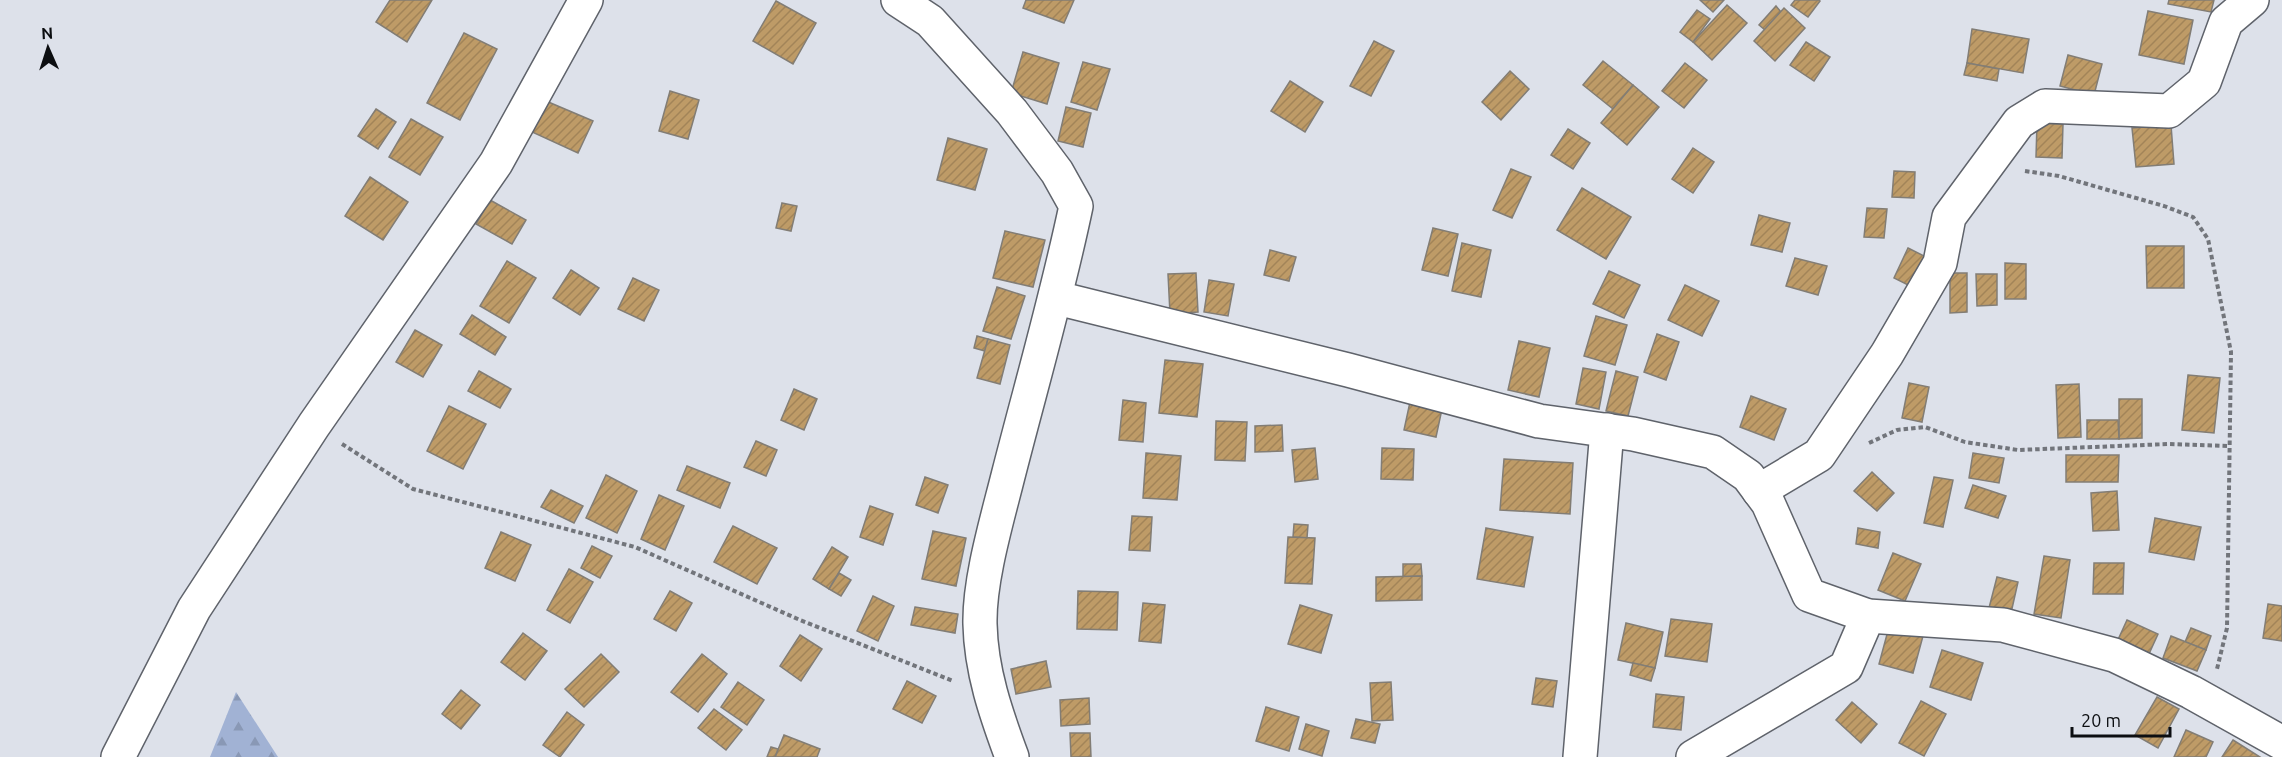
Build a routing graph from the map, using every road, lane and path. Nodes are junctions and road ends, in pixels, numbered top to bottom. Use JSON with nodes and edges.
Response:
{"nodes":[{"id":1,"x":585,"y":0,"type":"edge"},
{"id":2,"x":898,"y":0,"type":"edge"},
{"id":3,"x":2252,"y":0,"type":"edge"},
{"id":4,"x":1989,"y":165,"type":"junction"},
{"id":5,"x":1057,"y":298,"type":"junction"},
{"id":6,"x":314,"y":425,"type":"junction"},
{"id":7,"x":1607,"y":430,"type":"junction"},
{"id":8,"x":1836,"y":430,"type":"junction"},
{"id":9,"x":2230,"y":446,"type":"junction"},
{"id":10,"x":1759,"y":491,"type":"junction"},
{"id":11,"x":1868,"y":616,"type":"junction"},
{"id":12,"x":989,"y":696,"type":"junction"},
{"id":13,"x":2204,"y":699,"type":"junction"},
{"id":14,"x":2282,"y":743,"type":"edge"},
{"id":15,"x":118,"y":757,"type":"edge"},
{"id":16,"x":1012,"y":757,"type":"edge"},
{"id":17,"x":1580,"y":757,"type":"edge"},
{"id":18,"x":1693,"y":757,"type":"edge"}],
"edges":[{"from":1,"to":6,"type":"street"},
{"from":2,"to":5,"type":"street"},
{"from":3,"to":4,"type":"street"},
{"from":4,"to":8,"type":"street"},
{"from":4,"to":9,"type":"path"},
{"from":5,"to":7,"type":"street"},
{"from":5,"to":12,"type":"street"},
{"from":6,"to":12,"type":"path"},
{"from":6,"to":15,"type":"street"},
{"from":7,"to":10,"type":"street"},
{"from":7,"to":17,"type":"street"},
{"from":8,"to":9,"type":"path"},
{"from":8,"to":10,"type":"street"},
{"from":9,"to":13,"type":"path"},
{"from":10,"to":11,"type":"street"},
{"from":11,"to":13,"type":"street"},
{"from":11,"to":18,"type":"street"},
{"from":12,"to":16,"type":"street"},
{"from":13,"to":14,"type":"street"}]}
